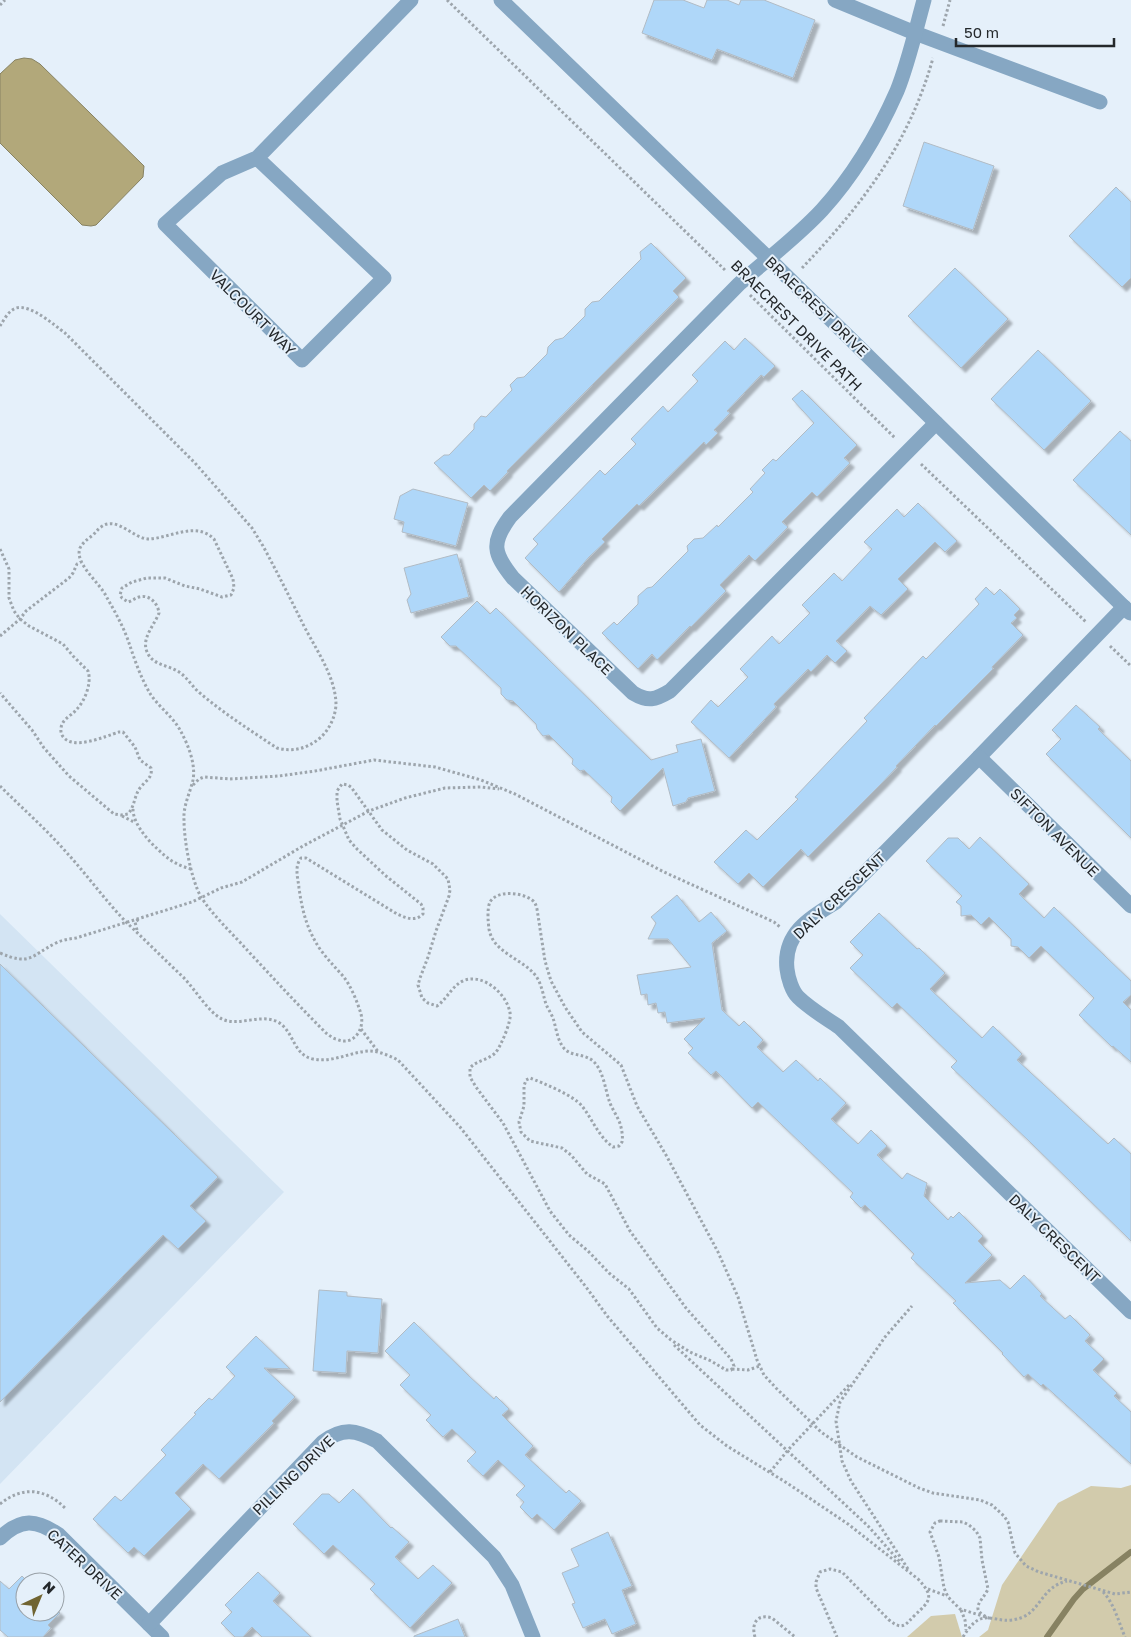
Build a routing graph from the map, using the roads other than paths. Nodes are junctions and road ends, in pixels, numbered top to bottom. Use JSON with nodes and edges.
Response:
{"nodes":[{"id":1,"x":411,"y":0,"type":"edge"},
{"id":2,"x":502,"y":0,"type":"edge"},
{"id":3,"x":835,"y":0,"type":"edge"},
{"id":4,"x":924,"y":0,"type":"edge"},
{"id":5,"x":915,"y":33,"type":"junction"},
{"id":6,"x":1100,"y":102,"type":"dead end"},
{"id":7,"x":257,"y":158,"type":"junction"},
{"id":8,"x":768,"y":258,"type":"junction"},
{"id":9,"x":936,"y":423,"type":"junction"},
{"id":10,"x":1128,"y":610,"type":"edge"},
{"id":11,"x":979,"y":757,"type":"junction"},
{"id":12,"x":1131,"y":906,"type":"edge"},
{"id":13,"x":1131,"y":1312,"type":"edge"},
{"id":14,"x":0,"y":1538,"type":"edge"},
{"id":15,"x":148,"y":1624,"type":"junction"},
{"id":16,"x":162,"y":1637,"type":"edge"},
{"id":17,"x":533,"y":1637,"type":"edge"}],
"edges":[{"from":1,"to":7,"type":"street","name":"VALCOURT WAY"},
{"from":2,"to":8,"type":"street","name":"BRAECREST DRIVE"},
{"from":3,"to":5,"type":"street"},
{"from":4,"to":5,"type":"street","name":"HORIZON PLACE"},
{"from":5,"to":6,"type":"street"},
{"from":5,"to":8,"type":"street","name":"HORIZON PLACE"},
{"from":7,"to":7,"type":"street","name":"VALCOURT WAY"},
{"from":8,"to":9,"type":"street","name":"BRAECREST DRIVE"},
{"from":8,"to":9,"type":"street","name":"HORIZON PLACE"},
{"from":9,"to":10,"type":"street","name":"BRAECREST DRIVE"},
{"from":10,"to":11,"type":"street","name":"DALY CRESCENT"},
{"from":11,"to":12,"type":"street","name":"SIFTON AVENUE"},
{"from":11,"to":13,"type":"street","name":"DALY CRESCENT"},
{"from":14,"to":15,"type":"street","name":"CATER DRIVE"},
{"from":15,"to":16,"type":"street","name":"CATER DRIVE"},
{"from":15,"to":17,"type":"street","name":"PILLING DRIVE"}]}
